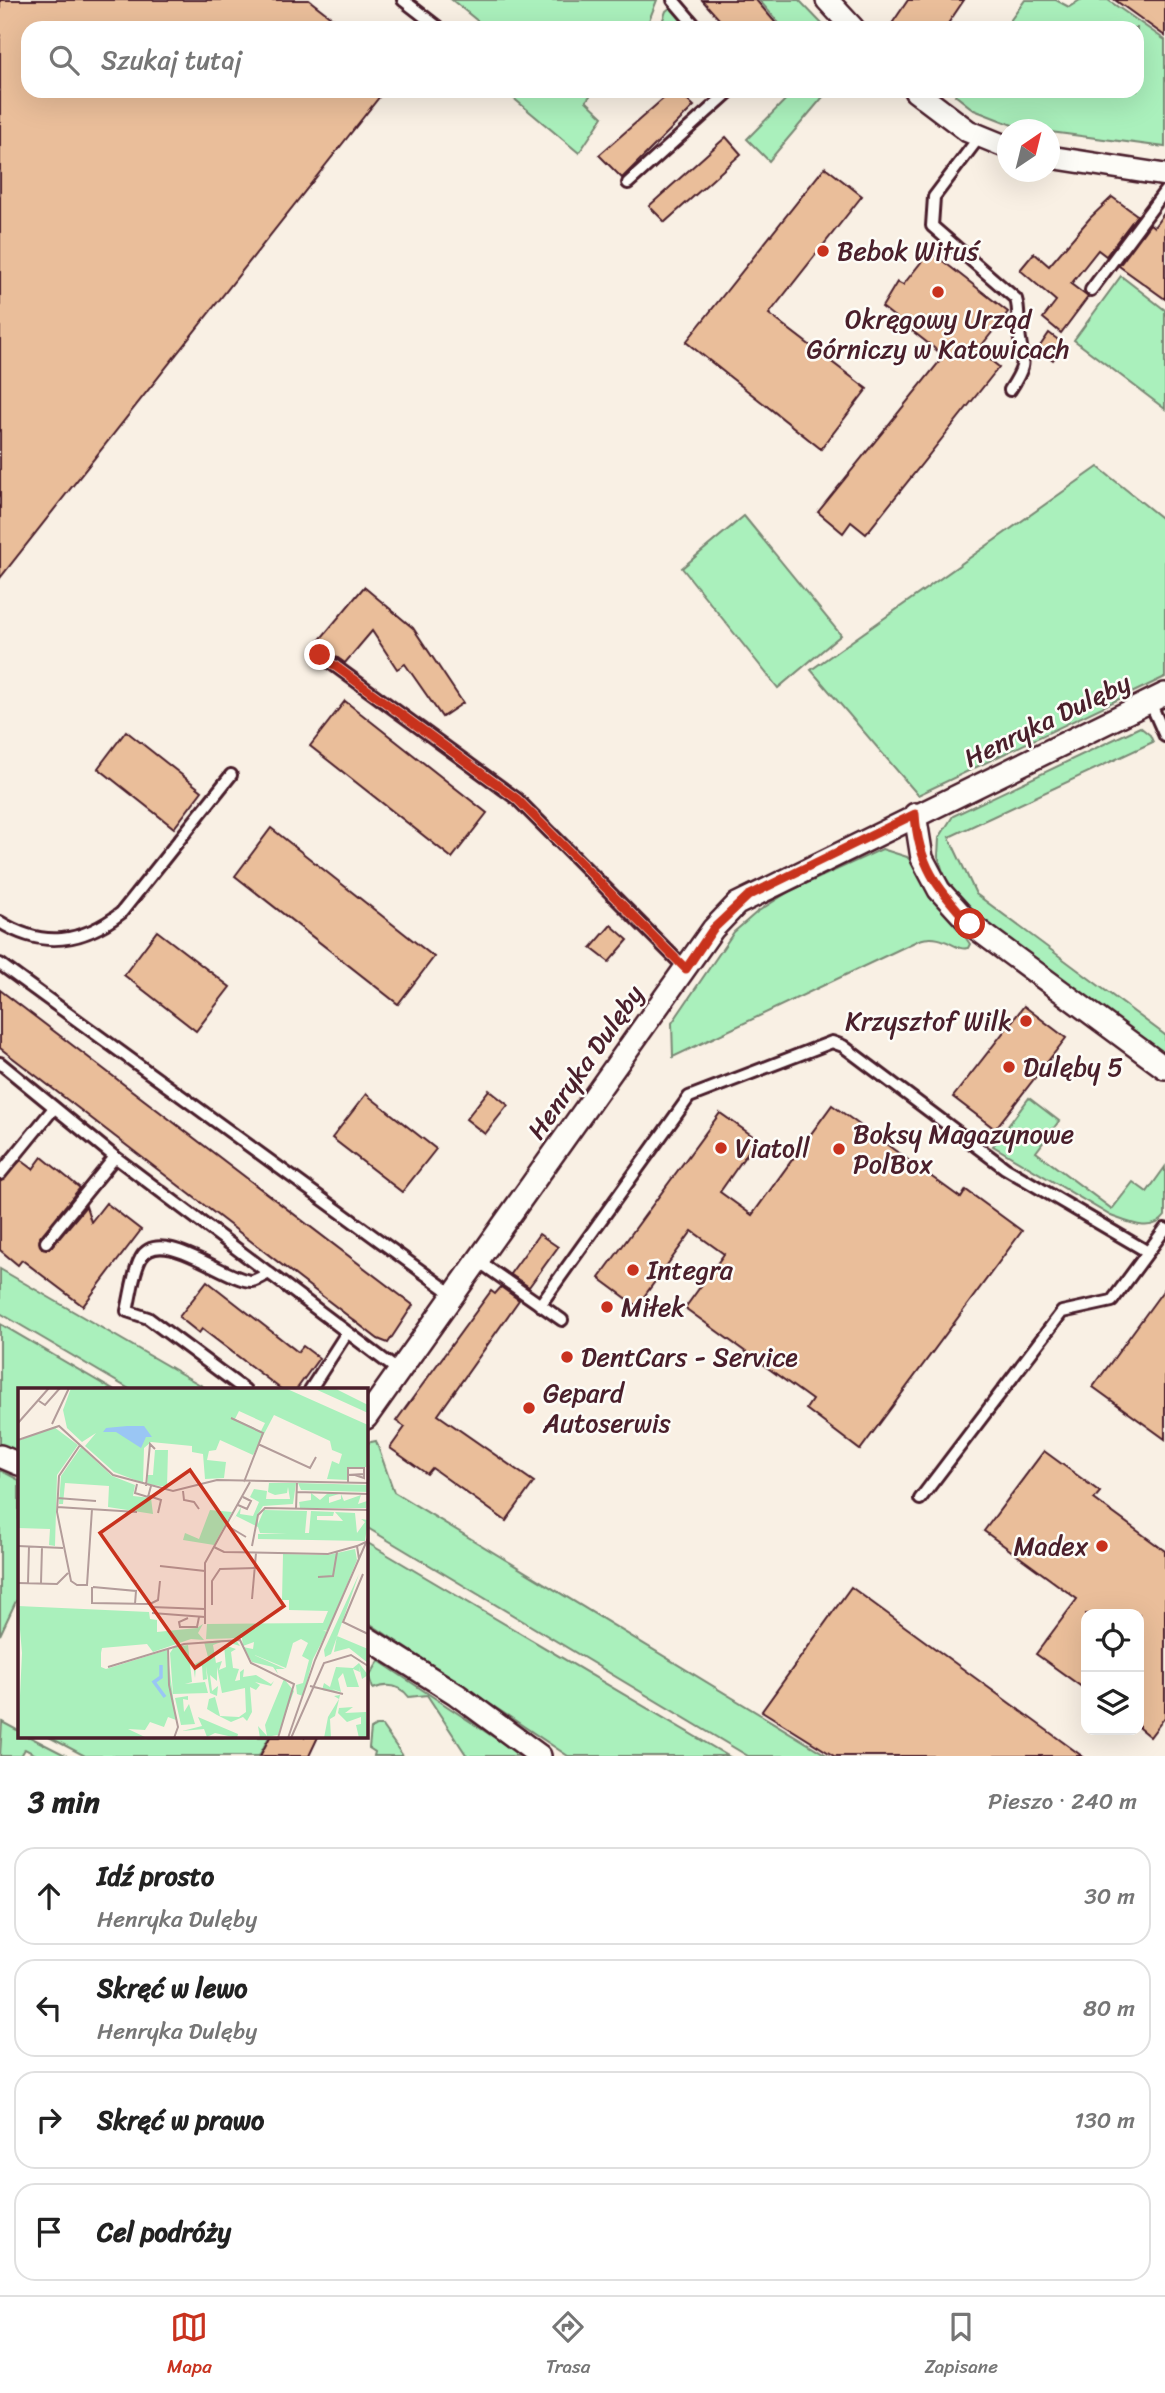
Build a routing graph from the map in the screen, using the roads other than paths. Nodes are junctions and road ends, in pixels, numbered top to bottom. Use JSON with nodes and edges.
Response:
{"nodes":[{"id":1,"x":403,"y":0,"type":"edge"},
{"id":2,"x":673,"y":0,"type":"edge"},
{"id":3,"x":827,"y":0,"type":"edge"},
{"id":4,"x":430,"y":21,"type":"edge"},
{"id":5,"x":691,"y":21,"type":"edge"},
{"id":6,"x":846,"y":21,"type":"edge"},
{"id":7,"x":722,"y":98,"type":"edge"},
{"id":8,"x":923,"y":98,"type":"edge"},
{"id":9,"x":980,"y":136,"type":"junction"},
{"id":10,"x":997,"y":143,"type":"edge"},
{"id":11,"x":1060,"y":159,"type":"edge"},
{"id":12,"x":1165,"y":175,"type":"edge"},
{"id":13,"x":628,"y":183,"type":"dead end"},
{"id":14,"x":1165,"y":191,"type":"edge"},
{"id":15,"x":1091,"y":290,"type":"dead end"},
{"id":16,"x":1010,"y":390,"type":"dead end"},
{"id":17,"x":320,"y":655,"type":"dead end"},
{"id":18,"x":1157,"y":698,"type":"edge"},
{"id":19,"x":1165,"y":736,"type":"edge"},
{"id":20,"x":231,"y":775,"type":"dead end"},
{"id":21,"x":915,"y":814,"type":"junction"},
{"id":22,"x":0,"y":922,"type":"edge"},
{"id":23,"x":0,"y":964,"type":"edge"},
{"id":24,"x":686,"y":969,"type":"junction"},
{"id":25,"x":0,"y":1063,"type":"edge"},
{"id":26,"x":1165,"y":1068,"type":"edge"},
{"id":27,"x":54,"y":1108,"type":"junction"},
{"id":28,"x":115,"y":1157,"type":"junction"},
{"id":29,"x":0,"y":1174,"type":"edge"},
{"id":30,"x":1165,"y":1229,"type":"edge"},
{"id":31,"x":46,"y":1242,"type":"dead end"},
{"id":32,"x":1148,"y":1252,"type":"junction"},
{"id":33,"x":478,"y":1261,"type":"junction"},
{"id":34,"x":267,"y":1274,"type":"junction"},
{"id":35,"x":454,"y":1295,"type":"junction"},
{"id":36,"x":540,"y":1305,"type":"junction"},
{"id":37,"x":562,"y":1320,"type":"dead end"},
{"id":38,"x":346,"y":1335,"type":"junction"},
{"id":39,"x":400,"y":1372,"type":"junction"},
{"id":40,"x":242,"y":1388,"type":"edge"},
{"id":41,"x":311,"y":1388,"type":"edge"},
{"id":42,"x":368,"y":1415,"type":"edge"},
{"id":43,"x":0,"y":1456,"type":"edge"},
{"id":44,"x":18,"y":1464,"type":"edge"},
{"id":45,"x":920,"y":1499,"type":"dead end"},
{"id":46,"x":368,"y":1638,"type":"edge"},
{"id":47,"x":540,"y":1756,"type":"edge"}],
"edges":[{"from":1,"to":4,"type":"lane"},
{"from":2,"to":5,"type":"lane"},
{"from":3,"to":6,"type":"street"},
{"from":7,"to":13,"type":"lane"},
{"from":8,"to":9,"type":"street"},
{"from":9,"to":10,"type":"street"},
{"from":9,"to":16,"type":"lane"},
{"from":11,"to":12,"type":"street"},
{"from":14,"to":15,"type":"lane"},
{"from":17,"to":24,"type":"lane"},
{"from":18,"to":19,"type":"lane"},
{"from":18,"to":21,"type":"street","name":"Henryka Dulęby"},
{"from":20,"to":22,"type":"lane"},
{"from":21,"to":24,"type":"street","name":"Henryka Dulęby"},
{"from":21,"to":26,"type":"street"},
{"from":23,"to":35,"type":"lane"},
{"from":24,"to":33,"type":"street","name":"Henryka Dulęby"},
{"from":25,"to":27,"type":"lane"},
{"from":27,"to":28,"type":"lane"},
{"from":27,"to":29,"type":"lane"},
{"from":28,"to":31,"type":"lane"},
{"from":28,"to":34,"type":"lane"},
{"from":30,"to":32,"type":"lane"},
{"from":32,"to":36,"type":"lane"},
{"from":32,"to":45,"type":"lane"},
{"from":33,"to":35,"type":"street","name":"Henryka Dulęby"},
{"from":33,"to":36,"type":"lane"},
{"from":34,"to":38,"type":"lane"},
{"from":34,"to":40,"type":"lane"},
{"from":35,"to":39,"type":"street","name":"Henryka Dulęby"},
{"from":36,"to":37,"type":"lane"},
{"from":38,"to":39,"type":"lane"},
{"from":38,"to":41,"type":"lane"},
{"from":39,"to":42,"type":"street","name":"Henryka Dulęby"},
{"from":43,"to":44,"type":"street"},
{"from":46,"to":47,"type":"street"}]}
